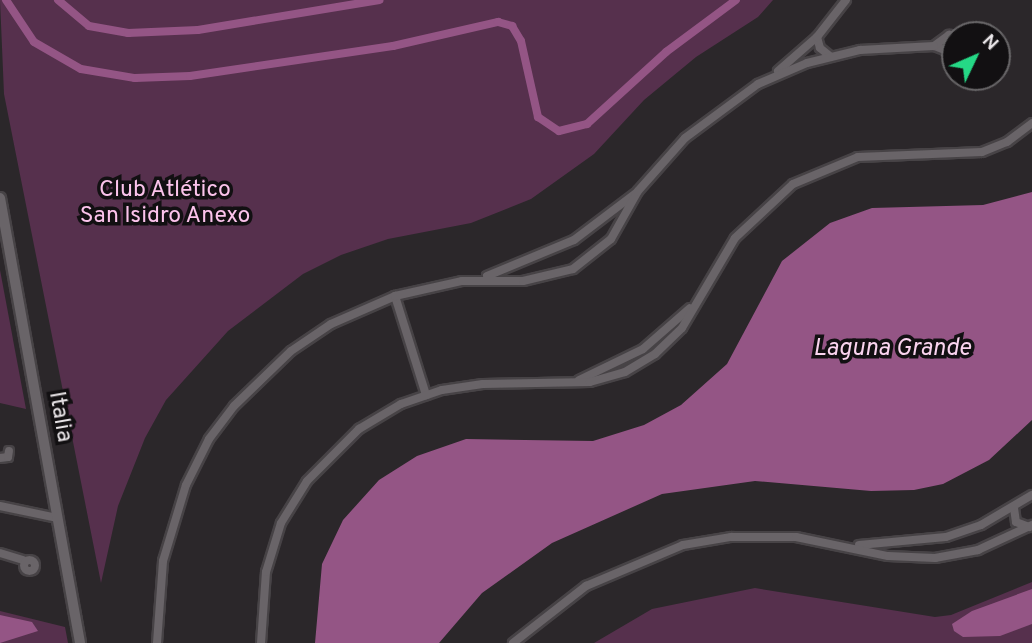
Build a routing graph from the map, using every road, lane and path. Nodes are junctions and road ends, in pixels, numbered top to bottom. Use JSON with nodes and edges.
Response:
{"nodes":[{"id":1,"x":846,"y":0,"type":"edge"},
{"id":2,"x":817,"y":37,"type":"junction"},
{"id":3,"x":941,"y":41,"type":"edge"},
{"id":4,"x":934,"y":46,"type":"junction"},
{"id":5,"x":941,"y":49,"type":"edge"},
{"id":6,"x":831,"y":57,"type":"junction"},
{"id":7,"x":773,"y":75,"type":"junction"},
{"id":8,"x":1032,"y":123,"type":"edge"},
{"id":9,"x":1032,"y":131,"type":"edge"},
{"id":10,"x":1021,"y":134,"type":"junction"},
{"id":11,"x":638,"y":191,"type":"junction"},
{"id":12,"x":0,"y":198,"type":"edge"},
{"id":13,"x":609,"y":214,"type":"junction"},
{"id":14,"x":620,"y":226,"type":"junction"},
{"id":15,"x":519,"y":265,"type":"junction"},
{"id":16,"x":480,"y":279,"type":"junction"},
{"id":17,"x":523,"y":281,"type":"junction"},
{"id":18,"x":395,"y":296,"type":"junction"},
{"id":19,"x":426,"y":394,"type":"junction"},
{"id":20,"x":1032,"y":495,"type":"edge"},
{"id":21,"x":1022,"y":502,"type":"junction"},
{"id":22,"x":1032,"y":505,"type":"edge"},
{"id":23,"x":0,"y":506,"type":"edge"},
{"id":24,"x":1014,"y":508,"type":"junction"},
{"id":25,"x":57,"y":519,"type":"junction"},
{"id":26,"x":1030,"y":526,"type":"edge"},
{"id":27,"x":921,"y":542,"type":"junction"},
{"id":28,"x":853,"y":545,"type":"junction"},
{"id":29,"x":0,"y":553,"type":"edge"},
{"id":30,"x":923,"y":558,"type":"junction"},
{"id":31,"x":23,"y":560,"type":"dead end"},
{"id":32,"x":80,"y":643,"type":"edge"},
{"id":33,"x":157,"y":643,"type":"edge"},
{"id":34,"x":261,"y":643,"type":"edge"},
{"id":35,"x":513,"y":643,"type":"edge"}],
"edges":[{"from":1,"to":2,"type":"street"},
{"from":2,"to":6,"type":"street"},
{"from":2,"to":7,"type":"street"},
{"from":3,"to":4,"type":"street"},
{"from":4,"to":5,"type":"street"},
{"from":4,"to":6,"type":"street"},
{"from":6,"to":7,"type":"street"},
{"from":7,"to":11,"type":"street"},
{"from":8,"to":10,"type":"street"},
{"from":9,"to":10,"type":"street"},
{"from":10,"to":19,"type":"street"},
{"from":11,"to":13,"type":"street"},
{"from":11,"to":14,"type":"street"},
{"from":12,"to":25,"type":"street","name":"Italia"},
{"from":13,"to":14,"type":"street"},
{"from":13,"to":15,"type":"street"},
{"from":14,"to":17,"type":"street"},
{"from":15,"to":16,"type":"street"},
{"from":15,"to":17,"type":"street"},
{"from":16,"to":17,"type":"street"},
{"from":16,"to":18,"type":"street"},
{"from":18,"to":19,"type":"street"},
{"from":18,"to":33,"type":"street"},
{"from":19,"to":34,"type":"street"},
{"from":20,"to":21,"type":"street"},
{"from":21,"to":22,"type":"street"},
{"from":21,"to":24,"type":"street"},
{"from":23,"to":25,"type":"street"},
{"from":24,"to":26,"type":"street"},
{"from":24,"to":27,"type":"street"},
{"from":25,"to":32,"type":"street","name":"Italia"},
{"from":26,"to":30,"type":"street"},
{"from":27,"to":28,"type":"street"},
{"from":27,"to":30,"type":"street"},
{"from":28,"to":30,"type":"street"},
{"from":28,"to":35,"type":"street"},
{"from":29,"to":31,"type":"street"}]}
